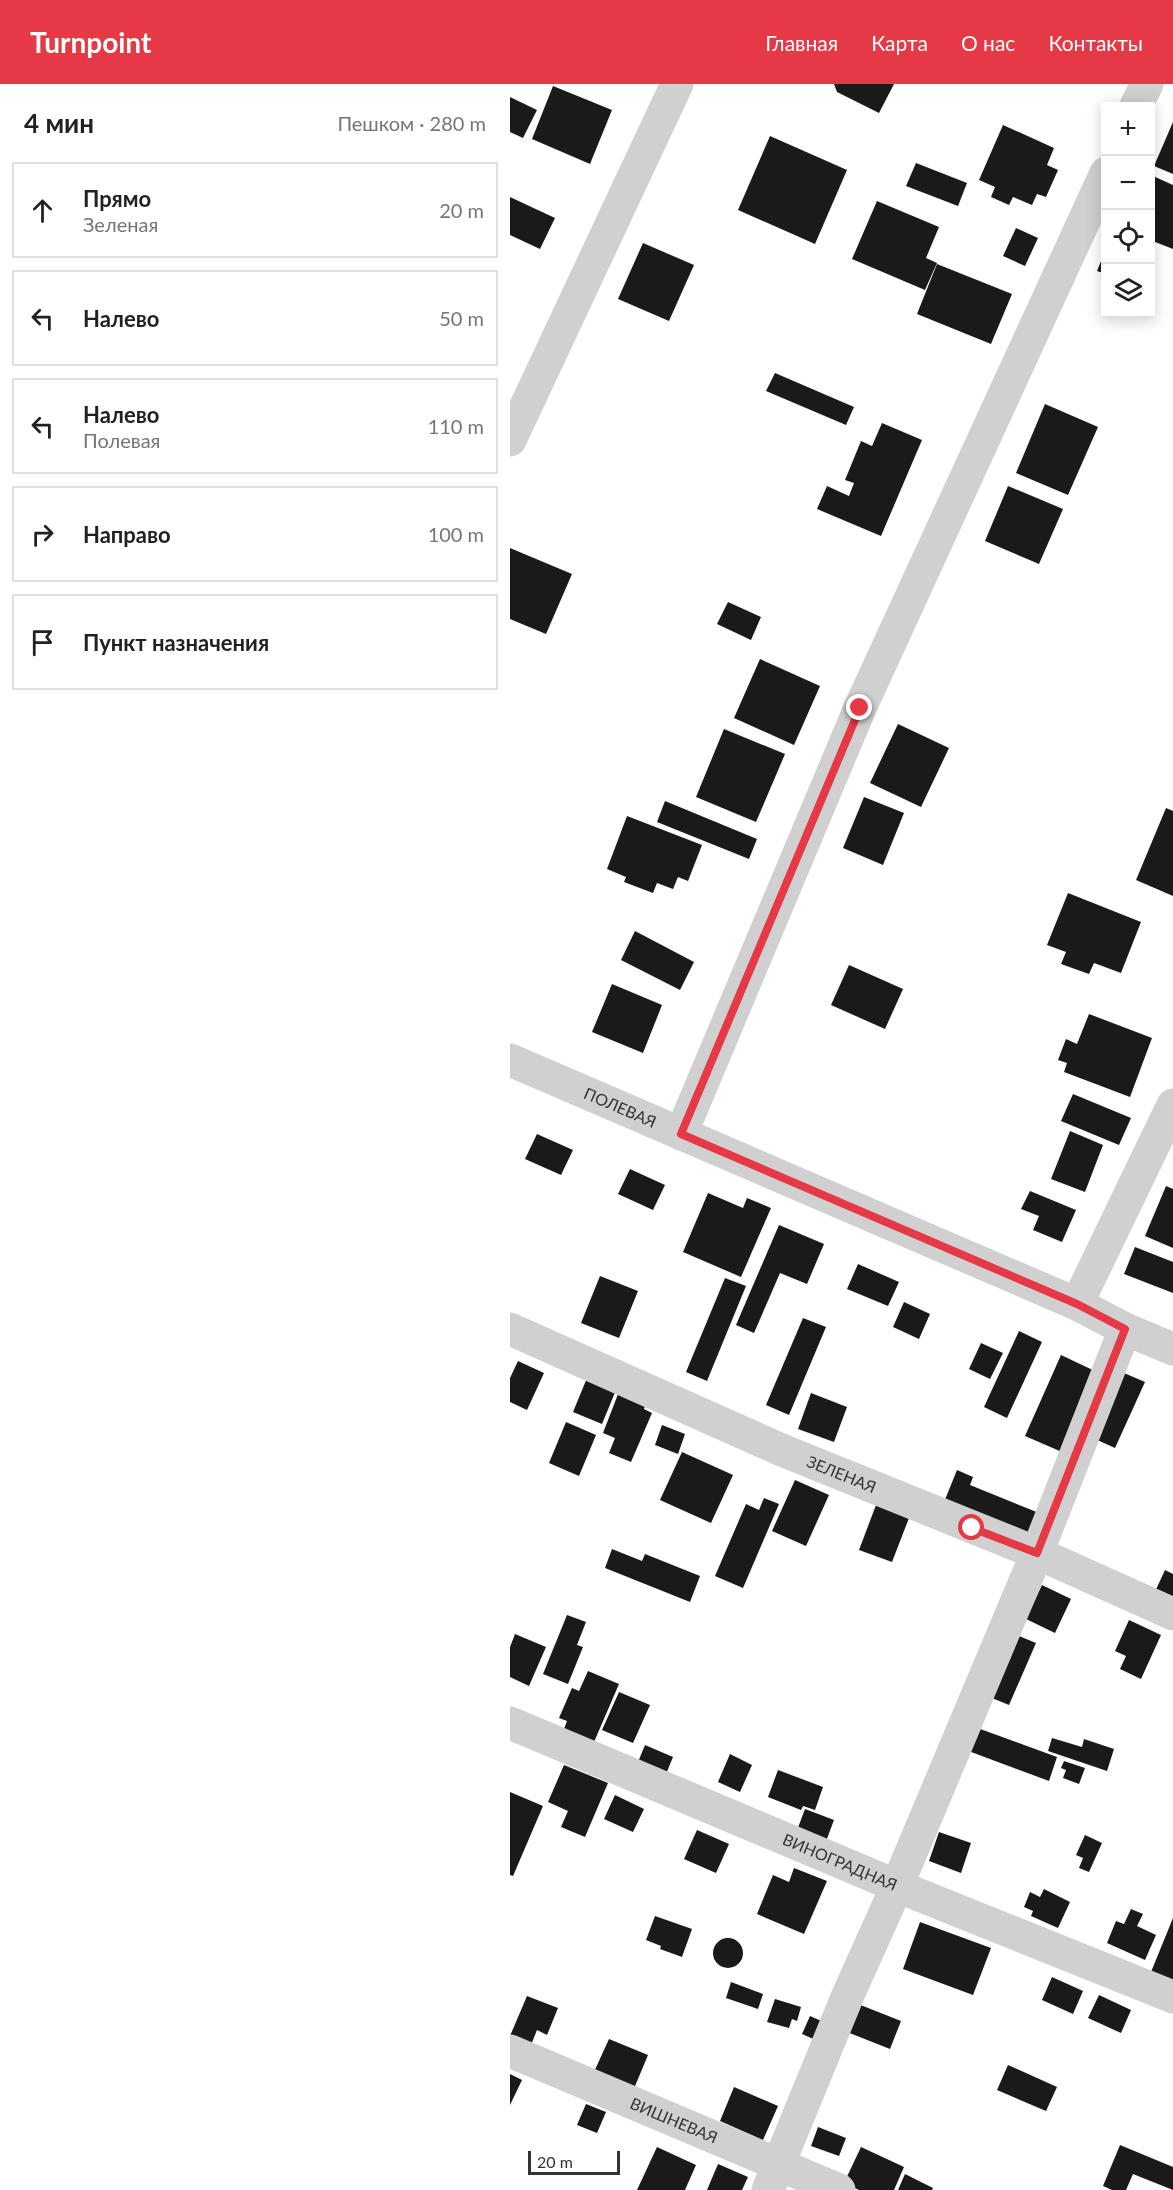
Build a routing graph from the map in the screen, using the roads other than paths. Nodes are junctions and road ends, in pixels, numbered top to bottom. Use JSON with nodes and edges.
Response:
{"nodes":[{"id":1,"x":677,"y":84,"type":"edge"},
{"id":2,"x":1147,"y":84,"type":"edge"},
{"id":3,"x":1138,"y":102,"type":"edge"},
{"id":4,"x":1101,"y":184,"type":"edge"},
{"id":5,"x":510,"y":440,"type":"edge"},
{"id":6,"x":510,"y":1060,"type":"edge"},
{"id":7,"x":1173,"y":1105,"type":"edge"},
{"id":8,"x":681,"y":1134,"type":"junction"},
{"id":9,"x":1077,"y":1304,"type":"junction"},
{"id":10,"x":510,"y":1329,"type":"edge"},
{"id":11,"x":1125,"y":1329,"type":"junction"},
{"id":12,"x":1173,"y":1349,"type":"edge"},
{"id":13,"x":1037,"y":1553,"type":"junction"},
{"id":14,"x":1173,"y":1614,"type":"edge"},
{"id":15,"x":510,"y":1722,"type":"edge"},
{"id":16,"x":897,"y":1886,"type":"junction"},
{"id":17,"x":1173,"y":1997,"type":"edge"},
{"id":18,"x":510,"y":2051,"type":"edge"},
{"id":19,"x":773,"y":2177,"type":"edge"},
{"id":20,"x":839,"y":2190,"type":"edge"}],
"edges":[{"from":1,"to":5,"type":"street"},
{"from":2,"to":3,"type":"street"},
{"from":4,"to":8,"type":"street"},
{"from":6,"to":8,"type":"street","name":"ПОЛЕВАЯ"},
{"from":7,"to":9,"type":"street"},
{"from":8,"to":9,"type":"street","name":"ПОЛЕВАЯ"},
{"from":9,"to":11,"type":"street","name":"ПОЛЕВАЯ"},
{"from":10,"to":13,"type":"street","name":"ЗЕЛЕНАЯ"},
{"from":11,"to":12,"type":"street","name":"ПОЛЕВАЯ"},
{"from":11,"to":13,"type":"street"},
{"from":13,"to":14,"type":"street","name":"ЗЕЛЕНАЯ"},
{"from":13,"to":16,"type":"street"},
{"from":15,"to":16,"type":"street","name":"ВИНОГРАДНАЯ"},
{"from":16,"to":17,"type":"street","name":"ВИНОГРАДНАЯ"},
{"from":16,"to":19,"type":"street"},
{"from":18,"to":19,"type":"street","name":"ВИШНЕВАЯ"},
{"from":19,"to":20,"type":"street","name":"ВИШНЕВАЯ"}]}
